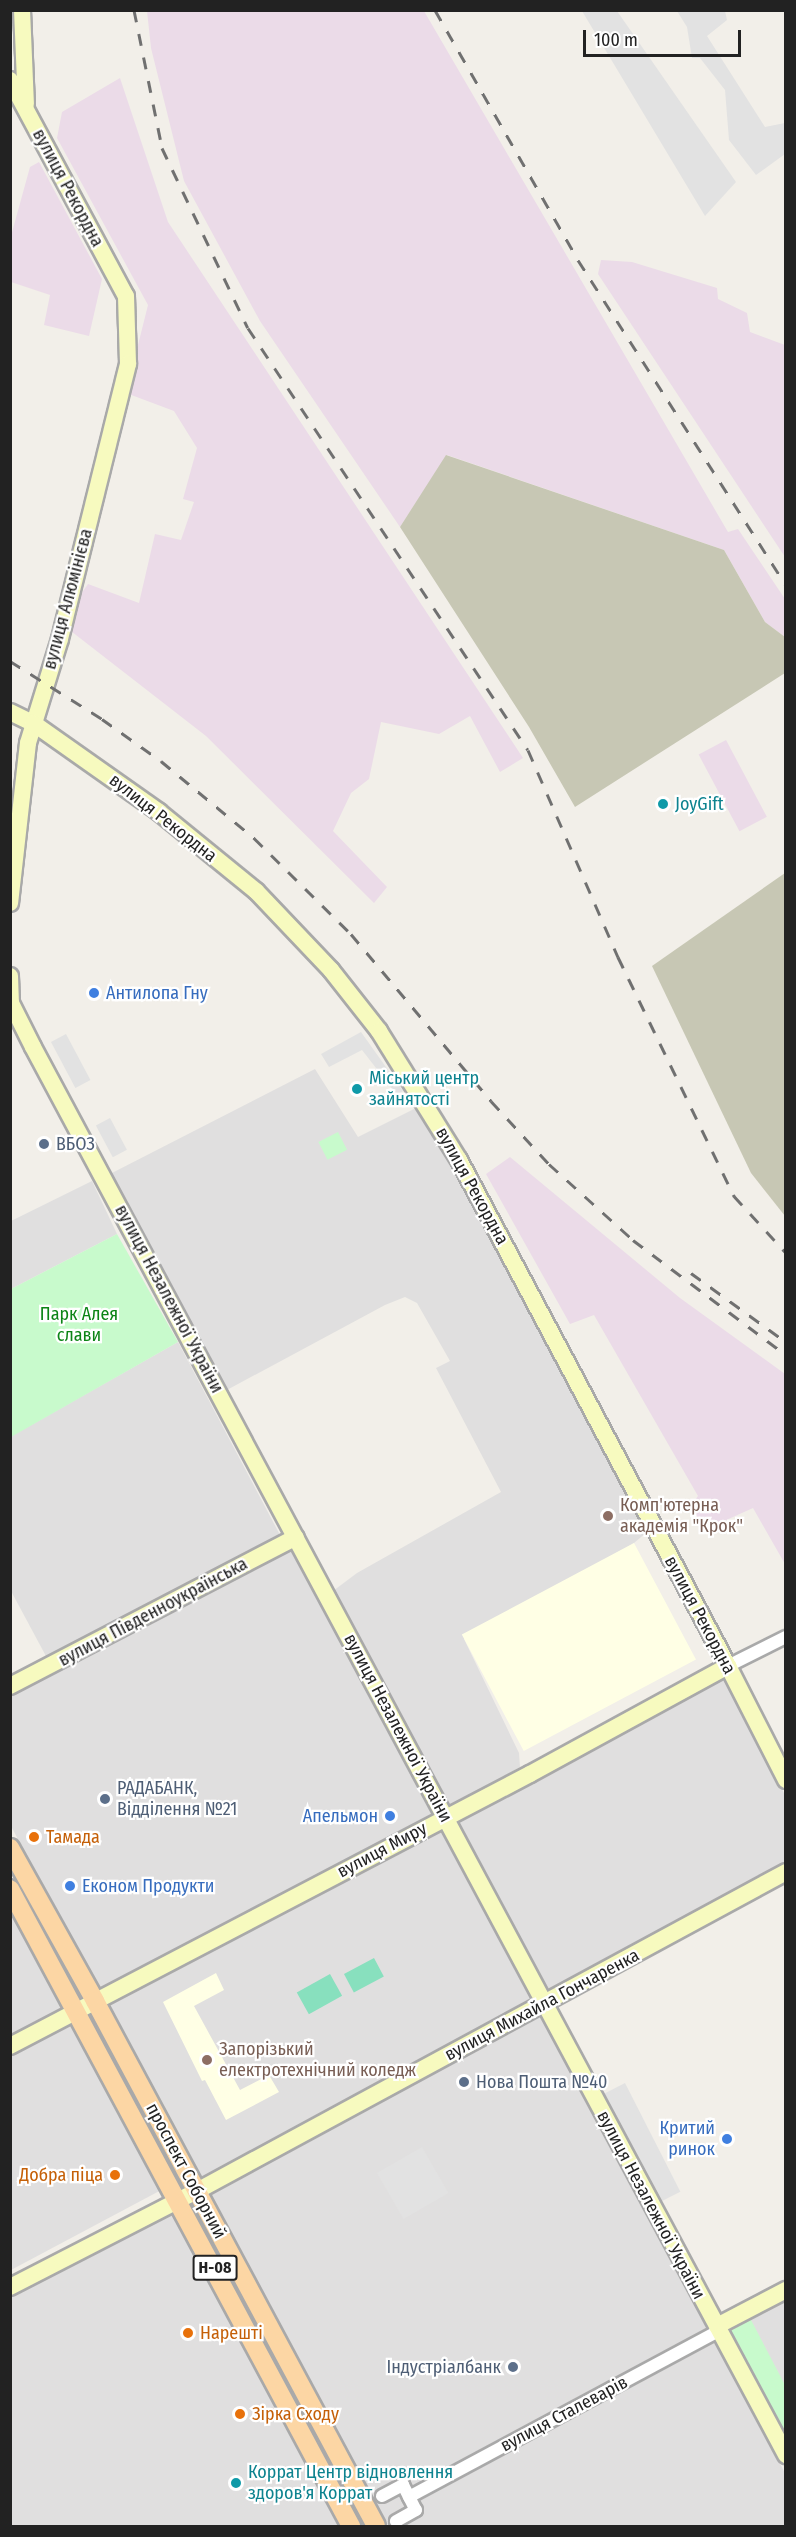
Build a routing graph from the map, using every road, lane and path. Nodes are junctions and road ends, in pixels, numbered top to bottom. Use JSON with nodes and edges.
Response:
{"nodes":[{"id":1,"x":22,"y":10,"type":"edge"},
{"id":2,"x":10,"y":80,"type":"edge"},
{"id":3,"x":26,"y":108,"type":"junction"},
{"id":4,"x":126,"y":296,"type":"joint"},
{"id":5,"x":10,"y":712,"type":"edge"},
{"id":6,"x":33,"y":723,"type":"junction"},
{"id":7,"x":10,"y":903,"type":"edge"},
{"id":8,"x":10,"y":976,"type":"edge"},
{"id":9,"x":11,"y":1002,"type":"edge"},
{"id":10,"x":296,"y":1537,"type":"junction"},
{"id":11,"x":786,"y":1637,"type":"edge"},
{"id":12,"x":728,"y":1666,"type":"junction"},
{"id":13,"x":10,"y":1686,"type":"edge"},
{"id":14,"x":786,"y":1780,"type":"edge"},
{"id":15,"x":445,"y":1817,"type":"junction"},
{"id":16,"x":10,"y":1848,"type":"edge"},
{"id":17,"x":786,"y":1872,"type":"edge"},
{"id":18,"x":10,"y":1889,"type":"edge"},
{"id":19,"x":95,"y":2001,"type":"junction"},
{"id":20,"x":544,"y":2005,"type":"junction"},
{"id":21,"x":76,"y":2011,"type":"junction"},
{"id":22,"x":10,"y":2046,"type":"edge"},
{"id":23,"x":197,"y":2191,"type":"junction"},
{"id":24,"x":178,"y":2199,"type":"junction"},
{"id":25,"x":10,"y":2287,"type":"edge"},
{"id":26,"x":786,"y":2290,"type":"edge"},
{"id":27,"x":718,"y":2329,"type":"junction"},
{"id":28,"x":786,"y":2455,"type":"edge"},
{"id":29,"x":382,"y":2496,"type":"dead end"},
{"id":30,"x":410,"y":2497,"type":"junction"},
{"id":31,"x":396,"y":2521,"type":"dead end"},
{"id":32,"x":351,"y":2526,"type":"edge"},
{"id":33,"x":376,"y":2526,"type":"edge"}],
"edges":[{"from":1,"to":3,"type":"street"},
{"from":2,"to":3,"type":"street","name":"вулиця Рекордна"},
{"from":3,"to":4,"type":"street","name":"вулиця Рекордна"},
{"from":4,"to":6,"type":"street","name":"вулиця Алюмінієва"},
{"from":5,"to":6,"type":"street","name":"вулиця Рекордна"},
{"from":6,"to":7,"type":"street","name":"вулиця Алюмінієва"},
{"from":6,"to":12,"type":"street","name":"вулиця Рекордна"},
{"from":8,"to":9,"type":"street"},
{"from":9,"to":10,"type":"street","name":"вулиця Незалежної України"},
{"from":10,"to":13,"type":"street","name":"вулиця Південноукраїнська"},
{"from":10,"to":15,"type":"street","name":"вулиця Незалежної України"},
{"from":11,"to":12,"type":"street","name":"вулиця Миру"},
{"from":12,"to":14,"type":"street","name":"вулиця Рекордна"},
{"from":12,"to":15,"type":"street","name":"вулиця Миру"},
{"from":15,"to":19,"type":"street","name":"вулиця Миру"},
{"from":15,"to":20,"type":"street","name":"вулиця Незалежної України"},
{"from":16,"to":19,"type":"main road","name":"проспект Соборний","number":"Н-08"},
{"from":17,"to":20,"type":"street","name":"вулиця Михайла Гончаренка"},
{"from":18,"to":21,"type":"main road","name":"проспект Соборний","number":"Н-08"},
{"from":19,"to":21,"type":"street","name":"вулиця Миру"},
{"from":19,"to":23,"type":"main road","name":"проспект Соборний","number":"Н-08"},
{"from":20,"to":23,"type":"street","name":"вулиця Михайла Гончаренка"},
{"from":20,"to":27,"type":"street","name":"вулиця Незалежної України"},
{"from":21,"to":22,"type":"street","name":"вулиця Миру"},
{"from":21,"to":24,"type":"main road","name":"проспект Соборний","number":"Н-08"},
{"from":23,"to":24,"type":"street","name":"вулиця Михайла Гончаренка"},
{"from":23,"to":33,"type":"main road","name":"проспект Соборний","number":"Н-08"},
{"from":24,"to":25,"type":"street","name":"вулиця Михайла Гончаренка"},
{"from":24,"to":32,"type":"main road","name":"проспект Соборний","number":"Н-08"},
{"from":26,"to":27,"type":"street","name":"вулиця Сталеварів"},
{"from":27,"to":28,"type":"street","name":"вулиця Незалежної України"},
{"from":27,"to":30,"type":"street","name":"вулиця Сталеварів"},
{"from":29,"to":30,"type":"street"},
{"from":30,"to":31,"type":"street"}]}
